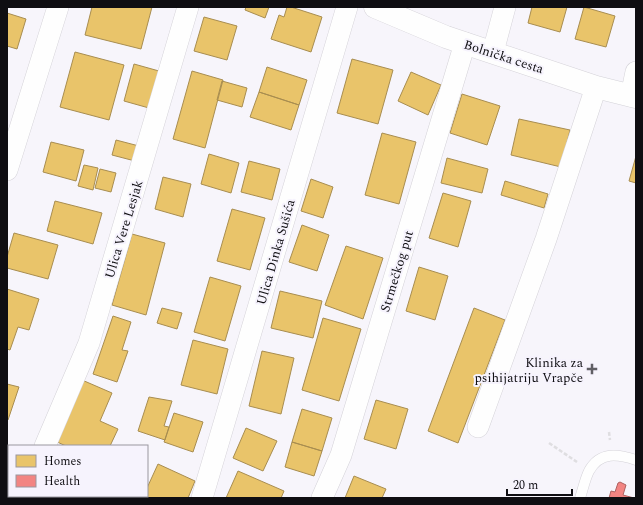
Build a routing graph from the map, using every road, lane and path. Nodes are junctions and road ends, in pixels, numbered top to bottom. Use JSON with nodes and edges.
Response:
{"nodes":[{"id":1,"x":58,"y":7,"type":"edge"},
{"id":2,"x":188,"y":7,"type":"edge"},
{"id":3,"x":347,"y":7,"type":"edge"},
{"id":4,"x":375,"y":7,"type":"edge"},
{"id":5,"x":505,"y":7,"type":"edge"},
{"id":6,"x":465,"y":43,"type":"junction"},
{"id":7,"x":493,"y":52,"type":"junction"},
{"id":8,"x":636,"y":72,"type":"edge"},
{"id":9,"x":596,"y":87,"type":"junction"},
{"id":10,"x":633,"y":97,"type":"edge"},
{"id":11,"x":7,"y":170,"type":"edge"},
{"id":12,"x":478,"y":427,"type":"dead end"},
{"id":13,"x":549,"y":443,"type":"dead end"},
{"id":14,"x":45,"y":445,"type":"edge"},
{"id":15,"x":636,"y":460,"type":"edge"},
{"id":16,"x":590,"y":470,"type":"junction"},
{"id":17,"x":202,"y":498,"type":"edge"},
{"id":18,"x":322,"y":498,"type":"edge"},
{"id":19,"x":580,"y":498,"type":"edge"}],
"edges":[{"from":1,"to":11,"type":"street"},
{"from":2,"to":14,"type":"street","name":"Ulica Vere Lesjak"},
{"from":3,"to":17,"type":"street","name":"Ulica Dinka Sušića"},
{"from":4,"to":6,"type":"street","name":"Bolnička cesta"},
{"from":5,"to":7,"type":"street"},
{"from":6,"to":7,"type":"street","name":"Bolnička cesta"},
{"from":6,"to":18,"type":"street","name":"Strmečkog put"},
{"from":7,"to":9,"type":"street","name":"Bolnička cesta"},
{"from":8,"to":10,"type":"street"},
{"from":9,"to":10,"type":"street","name":"Bolnička cesta"},
{"from":9,"to":12,"type":"street"},
{"from":13,"to":16,"type":"path"},
{"from":15,"to":16,"type":"lane"},
{"from":16,"to":19,"type":"lane"}]}
